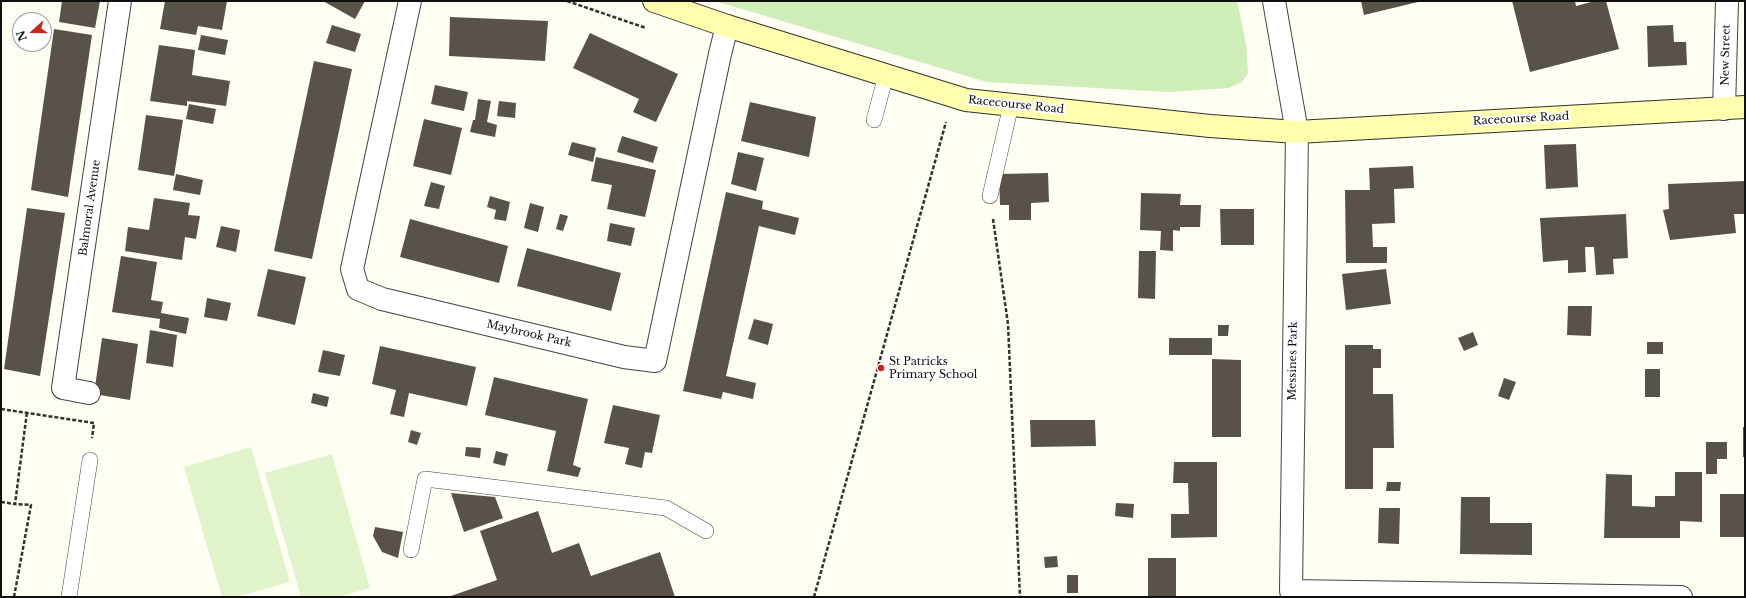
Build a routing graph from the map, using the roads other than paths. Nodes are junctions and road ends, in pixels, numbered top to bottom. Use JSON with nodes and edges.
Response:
{"nodes":[{"id":1,"x":120,"y":1,"type":"edge"},
{"id":2,"x":410,"y":1,"type":"edge"},
{"id":3,"x":654,"y":1,"type":"edge"},
{"id":4,"x":1276,"y":1,"type":"edge"},
{"id":5,"x":1727,"y":1,"type":"edge"},
{"id":6,"x":727,"y":26,"type":"junction"},
{"id":7,"x":886,"y":75,"type":"junction"},
{"id":8,"x":1011,"y":105,"type":"junction"},
{"id":9,"x":1735,"y":108,"type":"edge"},
{"id":10,"x":874,"y":120,"type":"dead end"},
{"id":11,"x":1297,"y":132,"type":"junction"},
{"id":12,"x":990,"y":196,"type":"road end"},
{"id":13,"x":89,"y":393,"type":"dead end"},
{"id":14,"x":90,"y":460,"type":"road end"},
{"id":15,"x":706,"y":531,"type":"dead end"},
{"id":16,"x":411,"y":550,"type":"dead end"},
{"id":17,"x":1291,"y":594,"type":"edge"},
{"id":18,"x":69,"y":597,"type":"edge"},
{"id":19,"x":1681,"y":597,"type":"edge"}],
"edges":[{"from":1,"to":13,"type":"street","name":"Balmoral Avenue"},
{"from":2,"to":6,"type":"street","name":"Maybrook Park"},
{"from":3,"to":6,"type":"main road","name":"Racecourse Road"},
{"from":4,"to":11,"type":"street"},
{"from":5,"to":9,"type":"street","name":"New Street"},
{"from":6,"to":7,"type":"main road","name":"Racecourse Road"},
{"from":7,"to":8,"type":"main road","name":"Racecourse Road"},
{"from":7,"to":10,"type":"lane"},
{"from":8,"to":11,"type":"main road","name":"Racecourse Road"},
{"from":8,"to":12,"type":"lane"},
{"from":9,"to":11,"type":"main road","name":"Racecourse Road"},
{"from":11,"to":17,"type":"street","name":"Messines Park"},
{"from":14,"to":18,"type":"lane"},
{"from":15,"to":16,"type":"lane"},
{"from":17,"to":19,"type":"street","name":"Messines Park"}]}
